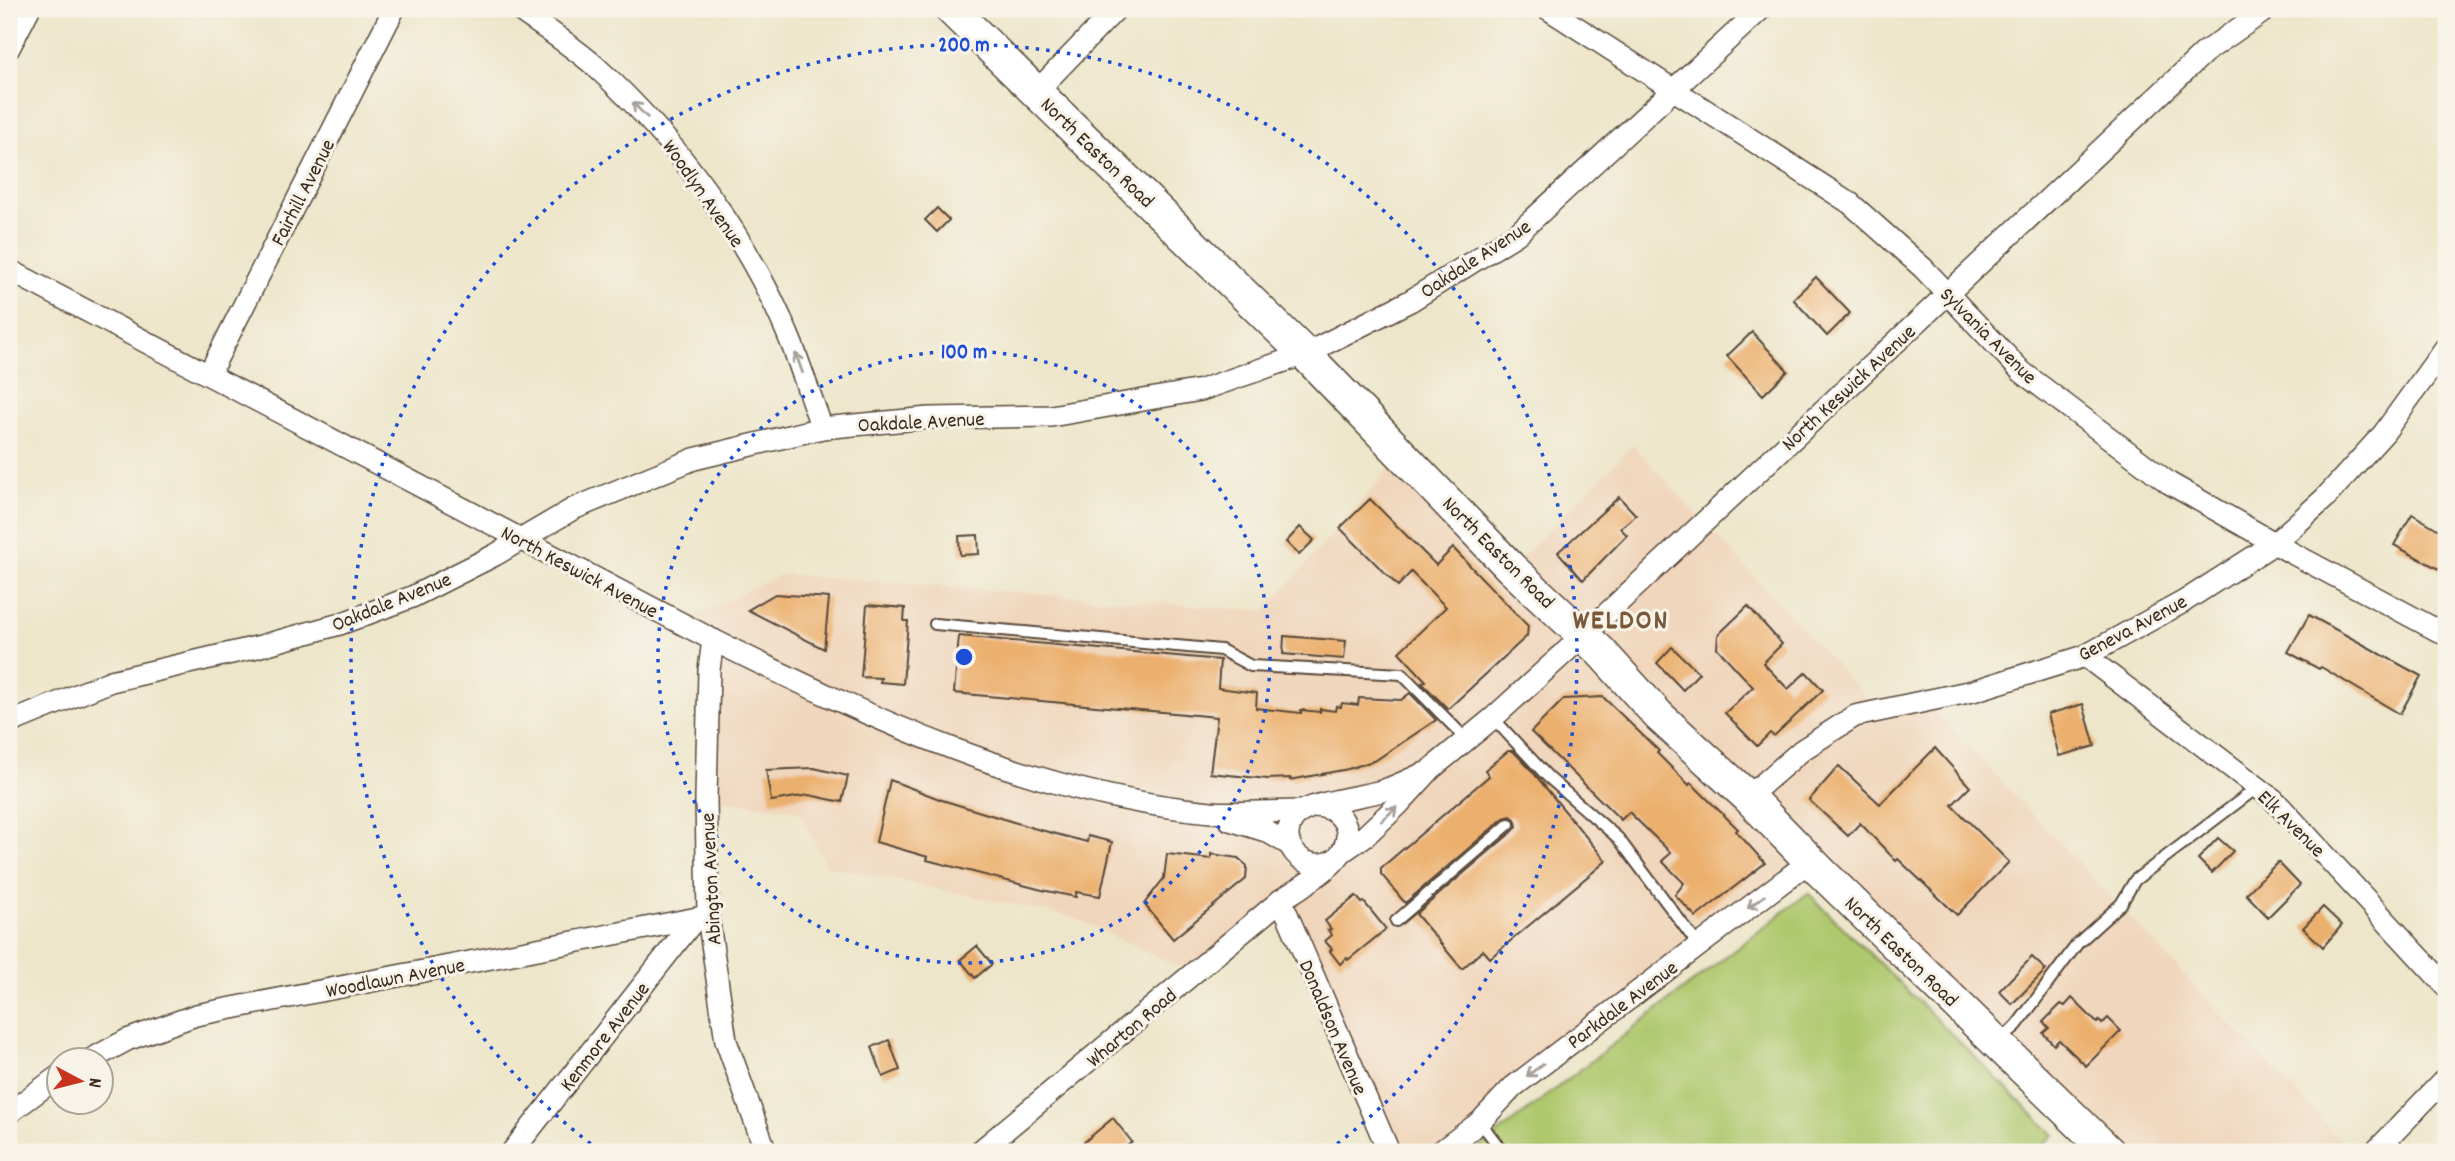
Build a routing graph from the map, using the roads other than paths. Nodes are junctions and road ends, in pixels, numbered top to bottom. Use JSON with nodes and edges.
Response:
{"nodes":[{"id":1,"x":29,"y":9,"type":"edge"},
{"id":2,"x":394,"y":9,"type":"edge"},
{"id":3,"x":518,"y":9,"type":"edge"},
{"id":4,"x":951,"y":9,"type":"edge"},
{"id":5,"x":1116,"y":9,"type":"edge"},
{"id":6,"x":1548,"y":9,"type":"edge"},
{"id":7,"x":1761,"y":9,"type":"edge"},
{"id":8,"x":2267,"y":9,"type":"edge"},
{"id":9,"x":9,"y":48,"type":"edge"},
{"id":10,"x":1674,"y":91,"type":"junction"},
{"id":11,"x":1036,"y":92,"type":"junction"},
{"id":12,"x":9,"y":270,"type":"edge"},
{"id":13,"x":1946,"y":294,"type":"junction"},
{"id":14,"x":2446,"y":347,"type":"edge"},
{"id":15,"x":1305,"y":354,"type":"junction"},
{"id":16,"x":209,"y":374,"type":"junction"},
{"id":17,"x":822,"y":428,"type":"junction"},
{"id":18,"x":522,"y":540,"type":"junction"},
{"id":19,"x":2275,"y":543,"type":"junction"},
{"id":20,"x":935,"y":624,"type":"dead end"},
{"id":21,"x":1584,"y":635,"type":"junction"},
{"id":22,"x":2446,"y":635,"type":"edge"},
{"id":23,"x":713,"y":640,"type":"junction"},
{"id":24,"x":2085,"y":656,"type":"junction"},
{"id":25,"x":1493,"y":718,"type":"junction"},
{"id":26,"x":9,"y":723,"type":"edge"},
{"id":27,"x":1467,"y":740,"type":"junction"},
{"id":28,"x":1431,"y":769,"type":"junction"},
{"id":29,"x":2258,"y":787,"type":"junction"},
{"id":30,"x":1748,"y":797,"type":"junction"},
{"id":31,"x":1177,"y":807,"type":"junction"},
{"id":32,"x":1310,"y":808,"type":"junction"},
{"id":33,"x":1509,"y":824,"type":"dead end"},
{"id":34,"x":1291,"y":848,"type":"junction"},
{"id":35,"x":1339,"y":855,"type":"junction"},
{"id":36,"x":1810,"y":861,"type":"junction"},
{"id":37,"x":1281,"y":900,"type":"junction"},
{"id":38,"x":701,"y":917,"type":"junction"},
{"id":39,"x":1396,"y":920,"type":"dead end"},
{"id":40,"x":1699,"y":946,"type":"junction"},
{"id":41,"x":2446,"y":986,"type":"edge"},
{"id":42,"x":1997,"y":1044,"type":"junction"},
{"id":43,"x":115,"y":1046,"type":"edge"},
{"id":44,"x":2446,"y":1078,"type":"edge"},
{"id":45,"x":46,"y":1085,"type":"edge"},
{"id":46,"x":9,"y":1113,"type":"edge"},
{"id":47,"x":1480,"y":1122,"type":"junction"},
{"id":48,"x":512,"y":1152,"type":"edge"},
{"id":49,"x":766,"y":1152,"type":"edge"},
{"id":50,"x":979,"y":1152,"type":"edge"},
{"id":51,"x":1389,"y":1152,"type":"edge"},
{"id":52,"x":1440,"y":1152,"type":"edge"},
{"id":53,"x":1503,"y":1152,"type":"edge"},
{"id":54,"x":2109,"y":1152,"type":"edge"},
{"id":55,"x":2375,"y":1152,"type":"edge"}],
"edges":[{"from":1,"to":9,"type":"street"},
{"from":2,"to":16,"type":"street","name":"Fairhill Avenue"},
{"from":17,"to":3,"type":"street","name":"Woodlyn Avenue","one_way":true},
{"from":4,"to":11,"type":"main road","name":"North Easton Road"},
{"from":5,"to":11,"type":"street"},
{"from":6,"to":10,"type":"street","name":"Sylvania Avenue"},
{"from":7,"to":10,"type":"street","name":"Oakdale Avenue"},
{"from":8,"to":13,"type":"street","name":"North Keswick Avenue"},
{"from":10,"to":13,"type":"street","name":"Sylvania Avenue"},
{"from":10,"to":15,"type":"street","name":"Oakdale Avenue"},
{"from":11,"to":15,"type":"main road","name":"North Easton Road"},
{"from":12,"to":16,"type":"street","name":"North Keswick Avenue"},
{"from":13,"to":19,"type":"street","name":"Sylvania Avenue"},
{"from":13,"to":21,"type":"street","name":"North Keswick Avenue"},
{"from":14,"to":19,"type":"street","name":"Geneva Avenue"},
{"from":15,"to":17,"type":"street","name":"Oakdale Avenue"},
{"from":15,"to":21,"type":"main road","name":"North Easton Road"},
{"from":16,"to":18,"type":"street","name":"North Keswick Avenue"},
{"from":17,"to":18,"type":"street","name":"Oakdale Avenue"},
{"from":18,"to":23,"type":"street","name":"North Keswick Avenue"},
{"from":18,"to":26,"type":"street","name":"Oakdale Avenue"},
{"from":19,"to":22,"type":"street","name":"Sylvania Avenue"},
{"from":19,"to":24,"type":"street","name":"Geneva Avenue"},
{"from":20,"to":27,"type":"lane"},
{"from":21,"to":25,"type":"street","name":"North Keswick Avenue"},
{"from":21,"to":30,"type":"main road","name":"North Easton Road"},
{"from":23,"to":31,"type":"street","name":"North Keswick Avenue"},
{"from":23,"to":38,"type":"street","name":"Abington Avenue"},
{"from":24,"to":29,"type":"street","name":"Elk Avenue"},
{"from":24,"to":30,"type":"street","name":"Geneva Avenue"},
{"from":25,"to":27,"type":"street","name":"North Keswick Avenue"},
{"from":25,"to":40,"type":"lane"},
{"from":27,"to":28,"type":"street","name":"North Keswick Avenue"},
{"from":28,"to":32,"type":"street","name":"North Keswick Avenue"},
{"from":35,"to":28,"type":"street","name":"North Keswick Avenue","one_way":true},
{"from":29,"to":41,"type":"street","name":"Elk Avenue"},
{"from":29,"to":42,"type":"lane"},
{"from":30,"to":36,"type":"main road","name":"North Easton Road"},
{"from":31,"to":32,"type":"street","name":"North Keswick Avenue"},
{"from":31,"to":34,"type":"street","name":"North Keswick Avenue"},
{"from":32,"to":34,"type":"street"},
{"from":32,"to":35,"type":"street"},
{"from":33,"to":39,"type":"lane"},
{"from":34,"to":35,"type":"street","name":"North Keswick Avenue"},
{"from":34,"to":37,"type":"street"},
{"from":35,"to":37,"type":"street","name":"Wharton Road"},
{"from":36,"to":40,"type":"street","name":"Parkdale Avenue","one_way":true},
{"from":36,"to":42,"type":"main road","name":"North Easton Road"},
{"from":37,"to":50,"type":"street","name":"Wharton Road"},
{"from":37,"to":51,"type":"street","name":"Donaldson Avenue"},
{"from":38,"to":43,"type":"street","name":"Woodlawn Avenue"},
{"from":38,"to":48,"type":"street","name":"Kenmore Avenue"},
{"from":38,"to":49,"type":"street","name":"Abington Avenue"},
{"from":40,"to":47,"type":"street","name":"Parkdale Avenue","one_way":true},
{"from":42,"to":54,"type":"main road","name":"North Easton Road"},
{"from":44,"to":55,"type":"street"},
{"from":45,"to":46,"type":"street"},
{"from":47,"to":52,"type":"street","name":"Parkdale Avenue"},
{"from":47,"to":53,"type":"lane"}]}
